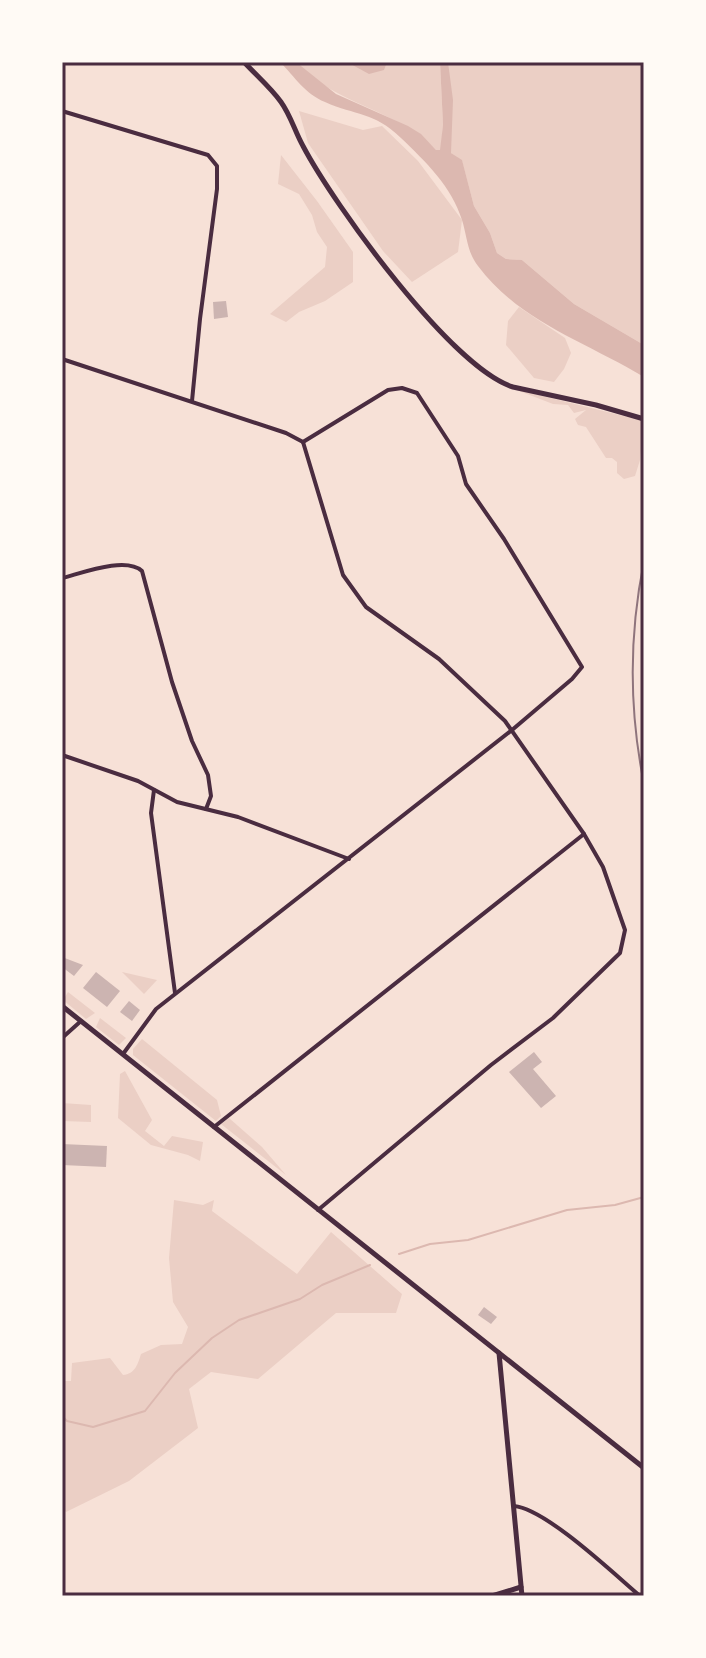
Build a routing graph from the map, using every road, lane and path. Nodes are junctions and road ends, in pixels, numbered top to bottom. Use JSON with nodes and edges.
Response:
{"nodes":[{"id":1,"x":244,"y":62,"type":"edge"},
{"id":2,"x":62,"y":111,"type":"edge"},
{"id":3,"x":62,"y":359,"type":"edge"},
{"id":4,"x":192,"y":401,"type":"junction"},
{"id":5,"x":644,"y":419,"type":"edge"},
{"id":6,"x":303,"y":442,"type":"junction"},
{"id":7,"x":62,"y":578,"type":"edge"},
{"id":8,"x":512,"y":730,"type":"junction"},
{"id":9,"x":62,"y":755,"type":"edge"},
{"id":10,"x":154,"y":790,"type":"junction"},
{"id":11,"x":206,"y":809,"type":"junction"},
{"id":12,"x":584,"y":834,"type":"junction"},
{"id":13,"x":349,"y":859,"type":"junction"},
{"id":14,"x":175,"y":995,"type":"junction"},
{"id":15,"x":62,"y":1006,"type":"edge"},
{"id":16,"x":81,"y":1021,"type":"junction"},
{"id":17,"x":62,"y":1038,"type":"edge"},
{"id":18,"x":122,"y":1055,"type":"junction"},
{"id":19,"x":214,"y":1127,"type":"junction"},
{"id":20,"x":318,"y":1210,"type":"junction"},
{"id":21,"x":499,"y":1352,"type":"junction"},
{"id":22,"x":644,"y":1468,"type":"edge"},
{"id":23,"x":514,"y":1506,"type":"junction"},
{"id":24,"x":522,"y":1587,"type":"junction"},
{"id":25,"x":492,"y":1596,"type":"edge"},
{"id":26,"x":522,"y":1596,"type":"edge"},
{"id":27,"x":640,"y":1596,"type":"edge"}],
"edges":[{"from":1,"to":5,"type":"street"},
{"from":2,"to":4,"type":"street"},
{"from":3,"to":4,"type":"street"},
{"from":4,"to":6,"type":"street"},
{"from":6,"to":8,"type":"street"},
{"from":6,"to":8,"type":"street"},
{"from":7,"to":11,"type":"street"},
{"from":8,"to":12,"type":"street"},
{"from":8,"to":13,"type":"street"},
{"from":9,"to":10,"type":"street"},
{"from":10,"to":11,"type":"street"},
{"from":10,"to":14,"type":"street"},
{"from":11,"to":13,"type":"street"},
{"from":12,"to":19,"type":"street"},
{"from":12,"to":20,"type":"street"},
{"from":13,"to":14,"type":"street"},
{"from":14,"to":18,"type":"street"},
{"from":15,"to":16,"type":"street"},
{"from":16,"to":17,"type":"street"},
{"from":16,"to":18,"type":"street"},
{"from":18,"to":19,"type":"street"},
{"from":19,"to":20,"type":"street"},
{"from":20,"to":21,"type":"street"},
{"from":21,"to":22,"type":"street"},
{"from":21,"to":23,"type":"street"},
{"from":23,"to":24,"type":"street"},
{"from":23,"to":27,"type":"street"},
{"from":24,"to":25,"type":"street"},
{"from":24,"to":26,"type":"street"}]}
